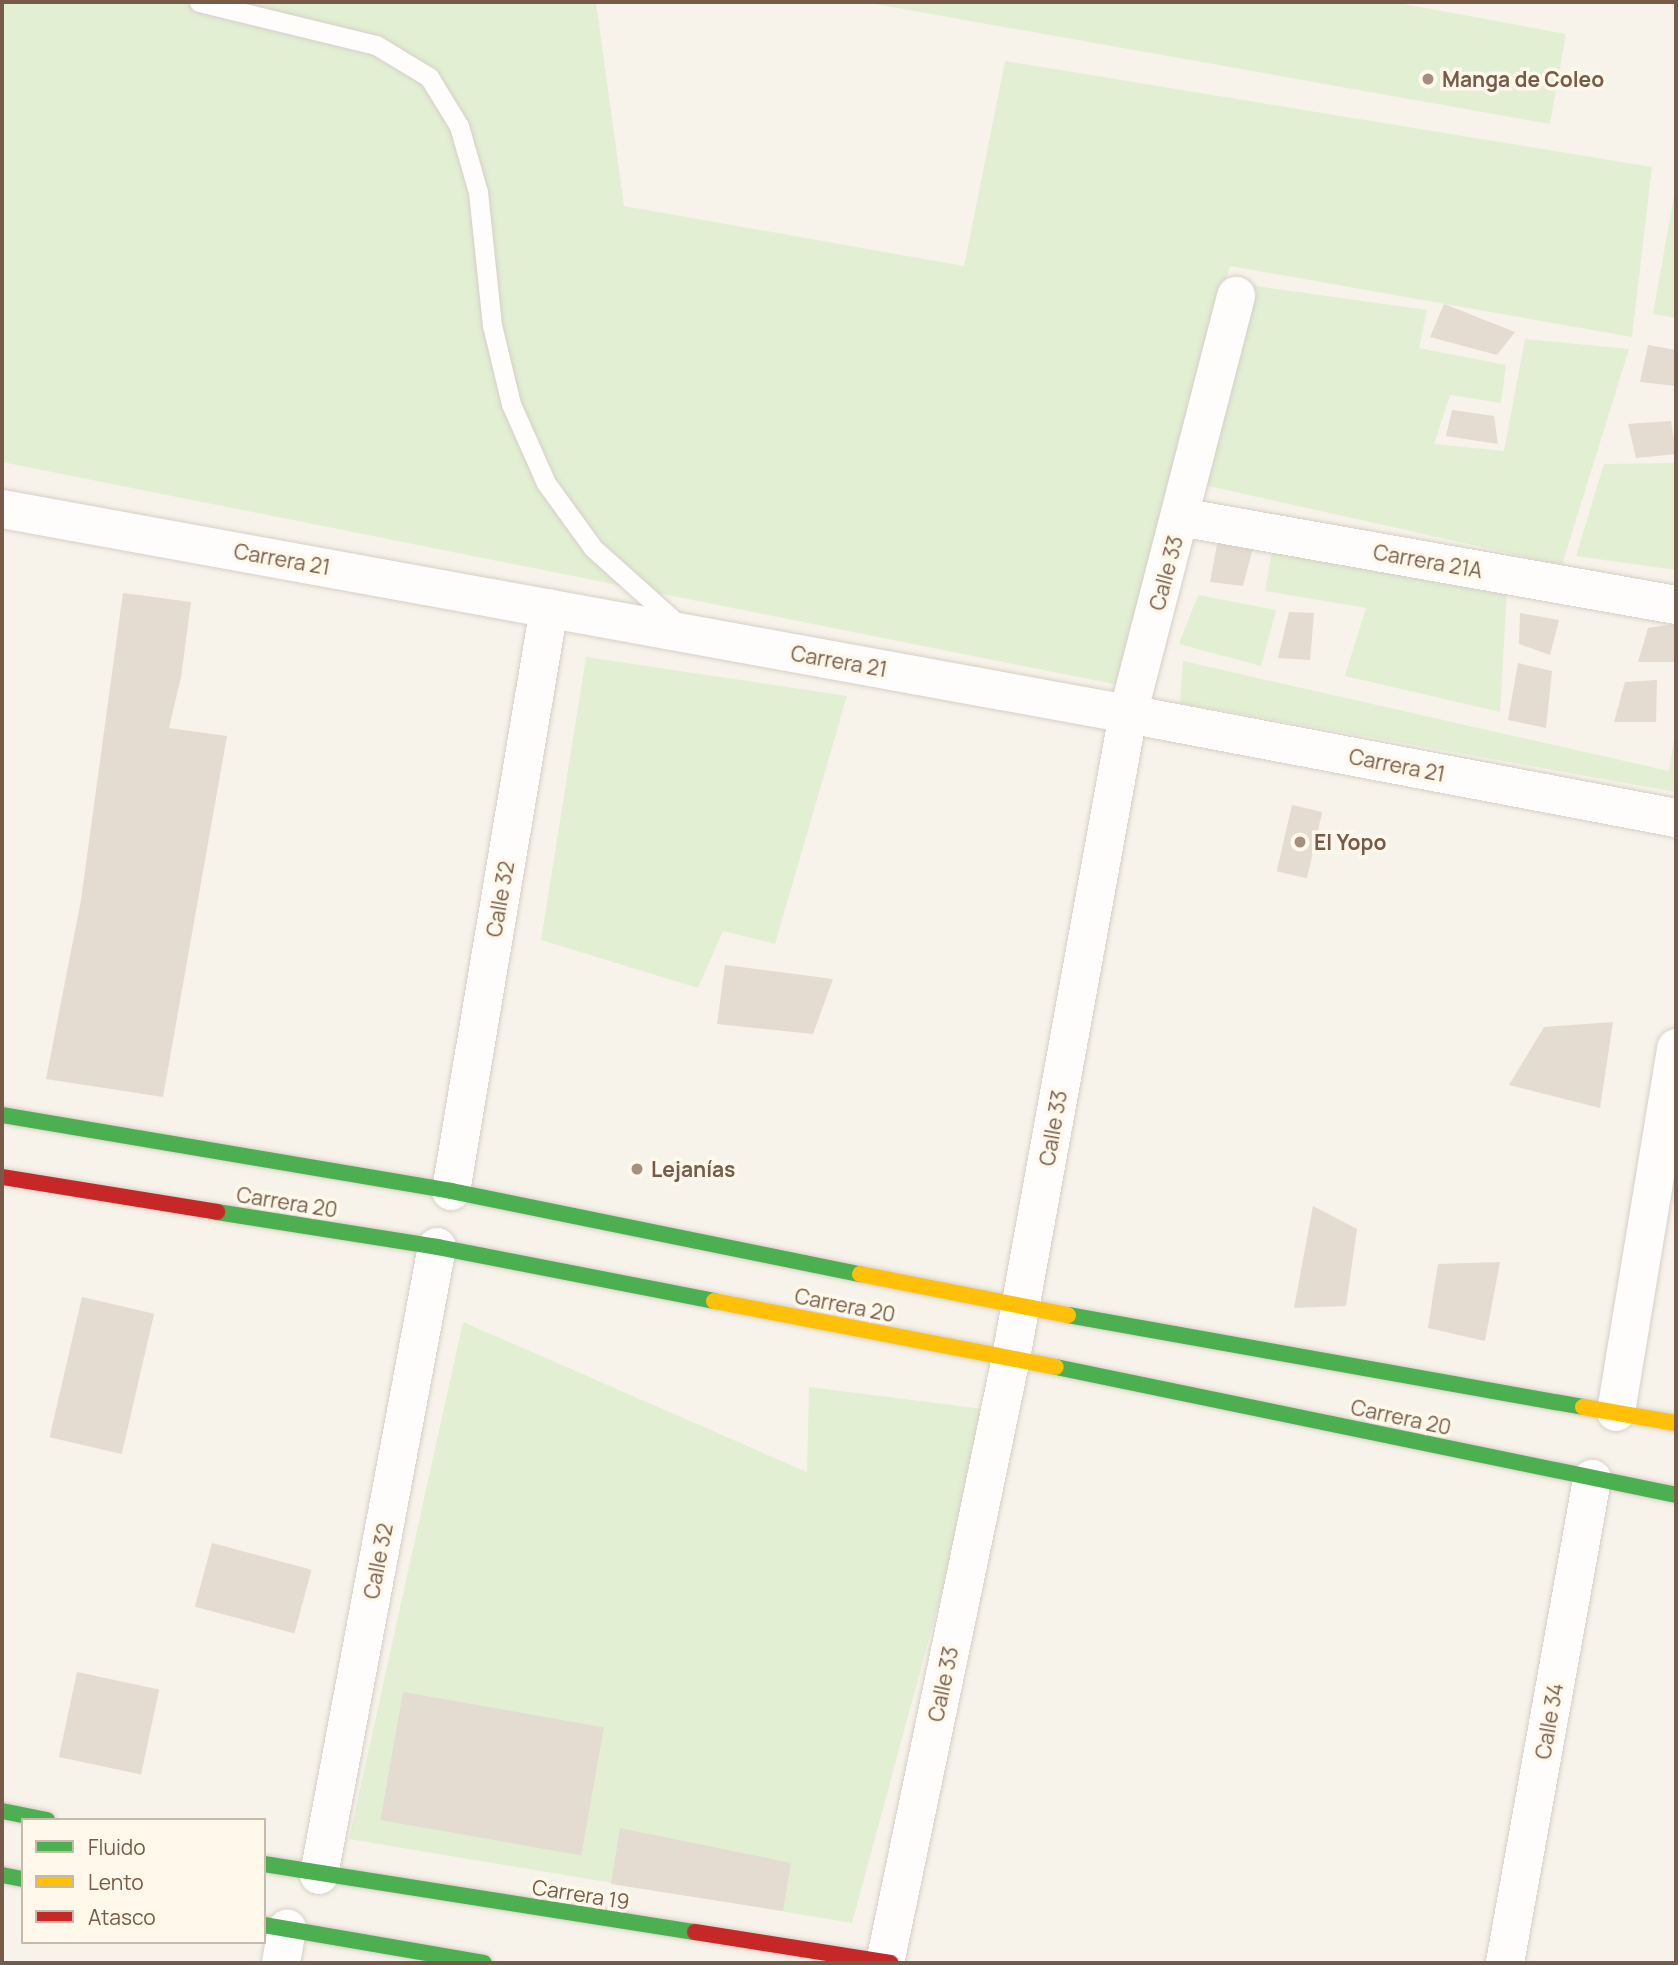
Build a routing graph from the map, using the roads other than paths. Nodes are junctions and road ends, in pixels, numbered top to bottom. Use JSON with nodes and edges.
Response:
{"nodes":[{"id":1,"x":199,"y":2,"type":"edge"},
{"id":2,"x":1236,"y":296,"type":"dead end"},
{"id":3,"x":2,"y":509,"type":"edge"},
{"id":4,"x":1180,"y":517,"type":"junction"},
{"id":5,"x":1676,"y":605,"type":"edge"},
{"id":6,"x":550,"y":608,"type":"junction"},
{"id":7,"x":689,"y":634,"type":"junction"},
{"id":8,"x":1128,"y":714,"type":"junction"},
{"id":9,"x":1676,"y":818,"type":"edge"},
{"id":10,"x":1676,"y":1048,"type":"edge"},
{"id":11,"x":2,"y":1115,"type":"edge"},
{"id":12,"x":2,"y":1177,"type":"edge"},
{"id":13,"x":451,"y":1191,"type":"junction"},
{"id":14,"x":437,"y":1247,"type":"junction"},
{"id":15,"x":1021,"y":1307,"type":"junction"},
{"id":16,"x":1012,"y":1358,"type":"junction"},
{"id":17,"x":1616,"y":1412,"type":"junction"},
{"id":18,"x":1676,"y":1423,"type":"edge"},
{"id":19,"x":1592,"y":1479,"type":"junction"},
{"id":20,"x":1676,"y":1495,"type":"edge"},
{"id":21,"x":2,"y":1811,"type":"edge"},
{"id":22,"x":37,"y":1818,"type":"edge"},
{"id":23,"x":266,"y":1864,"type":"edge"},
{"id":24,"x":2,"y":1875,"type":"edge"},
{"id":25,"x":319,"y":1875,"type":"junction"},
{"id":26,"x":21,"y":1879,"type":"edge"},
{"id":27,"x":277,"y":1939,"type":"edge"},
{"id":28,"x":484,"y":1963,"type":"edge"},
{"id":29,"x":887,"y":1963,"type":"edge"},
{"id":30,"x":1505,"y":1963,"type":"edge"}],
"edges":[{"from":1,"to":7,"type":"lane"},
{"from":2,"to":4,"type":"street","name":"Calle 33"},
{"from":3,"to":6,"type":"street","name":"Carrera 21"},
{"from":4,"to":5,"type":"street","name":"Carrera 21A"},
{"from":4,"to":8,"type":"street","name":"Calle 33"},
{"from":6,"to":7,"type":"street","name":"Carrera 21"},
{"from":6,"to":13,"type":"street","name":"Calle 32"},
{"from":7,"to":8,"type":"street","name":"Carrera 21"},
{"from":8,"to":9,"type":"street","name":"Carrera 21"},
{"from":8,"to":15,"type":"street","name":"Calle 33"},
{"from":10,"to":17,"type":"street"},
{"from":11,"to":13,"type":"main road","name":"Carrera 20"},
{"from":12,"to":14,"type":"main road","name":"Carrera 20"},
{"from":13,"to":15,"type":"main road","name":"Carrera 20"},
{"from":14,"to":16,"type":"main road","name":"Carrera 20"},
{"from":14,"to":25,"type":"street","name":"Calle 32"},
{"from":15,"to":16,"type":"street","name":"Calle 33"},
{"from":15,"to":17,"type":"main road","name":"Carrera 20"},
{"from":16,"to":19,"type":"main road","name":"Carrera 20"},
{"from":16,"to":29,"type":"street","name":"Calle 33"},
{"from":17,"to":18,"type":"main road","name":"Carrera 20"},
{"from":19,"to":20,"type":"main road","name":"Carrera 20"},
{"from":19,"to":30,"type":"street","name":"Calle 34"},
{"from":21,"to":22,"type":"main road"},
{"from":23,"to":25,"type":"main road","name":"Carrera 19"},
{"from":24,"to":26,"type":"main road"},
{"from":25,"to":29,"type":"main road","name":"Carrera 19"},
{"from":27,"to":28,"type":"main road"}]}
